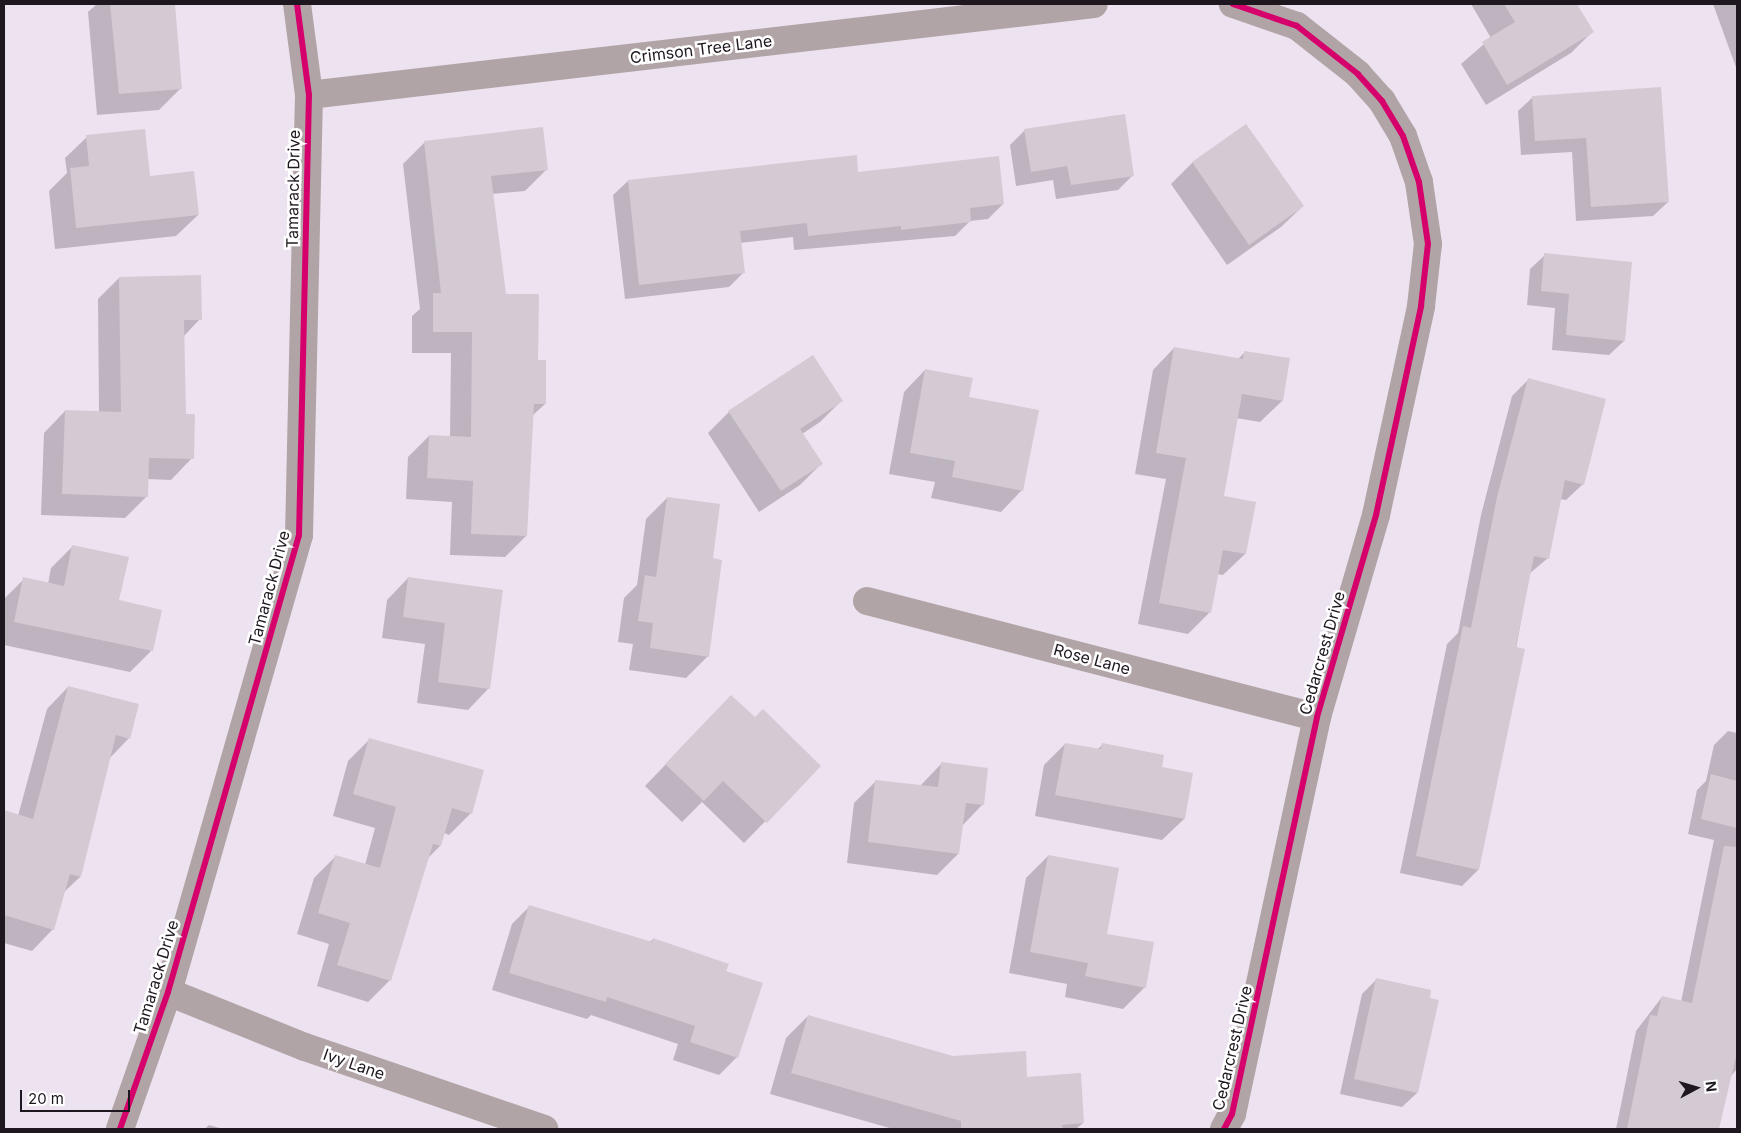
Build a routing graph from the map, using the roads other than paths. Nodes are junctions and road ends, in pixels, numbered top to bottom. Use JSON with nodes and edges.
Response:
{"nodes":[{"id":1,"x":297,"y":4,"type":"edge"},
{"id":2,"x":1094,"y":4,"type":"edge"},
{"id":3,"x":1233,"y":4,"type":"edge"},
{"id":4,"x":309,"y":95,"type":"junction"},
{"id":5,"x":867,"y":601,"type":"dead end"},
{"id":6,"x":1317,"y":718,"type":"junction"},
{"id":7,"x":168,"y":992,"type":"junction"},
{"id":8,"x":120,"y":1129,"type":"edge"},
{"id":9,"x":544,"y":1129,"type":"edge"},
{"id":10,"x":1224,"y":1129,"type":"edge"}],
"edges":[{"from":1,"to":4,"type":"street","name":"Tamarack Drive"},
{"from":2,"to":4,"type":"street","name":"Crimson Tree Lane"},
{"from":3,"to":6,"type":"street","name":"Cedarcrest Drive"},
{"from":4,"to":7,"type":"street","name":"Tamarack Drive"},
{"from":5,"to":6,"type":"street","name":"Rose Lane"},
{"from":6,"to":10,"type":"street","name":"Cedarcrest Drive"},
{"from":7,"to":8,"type":"street","name":"Tamarack Drive"},
{"from":7,"to":9,"type":"street","name":"Ivy Lane"}]}
